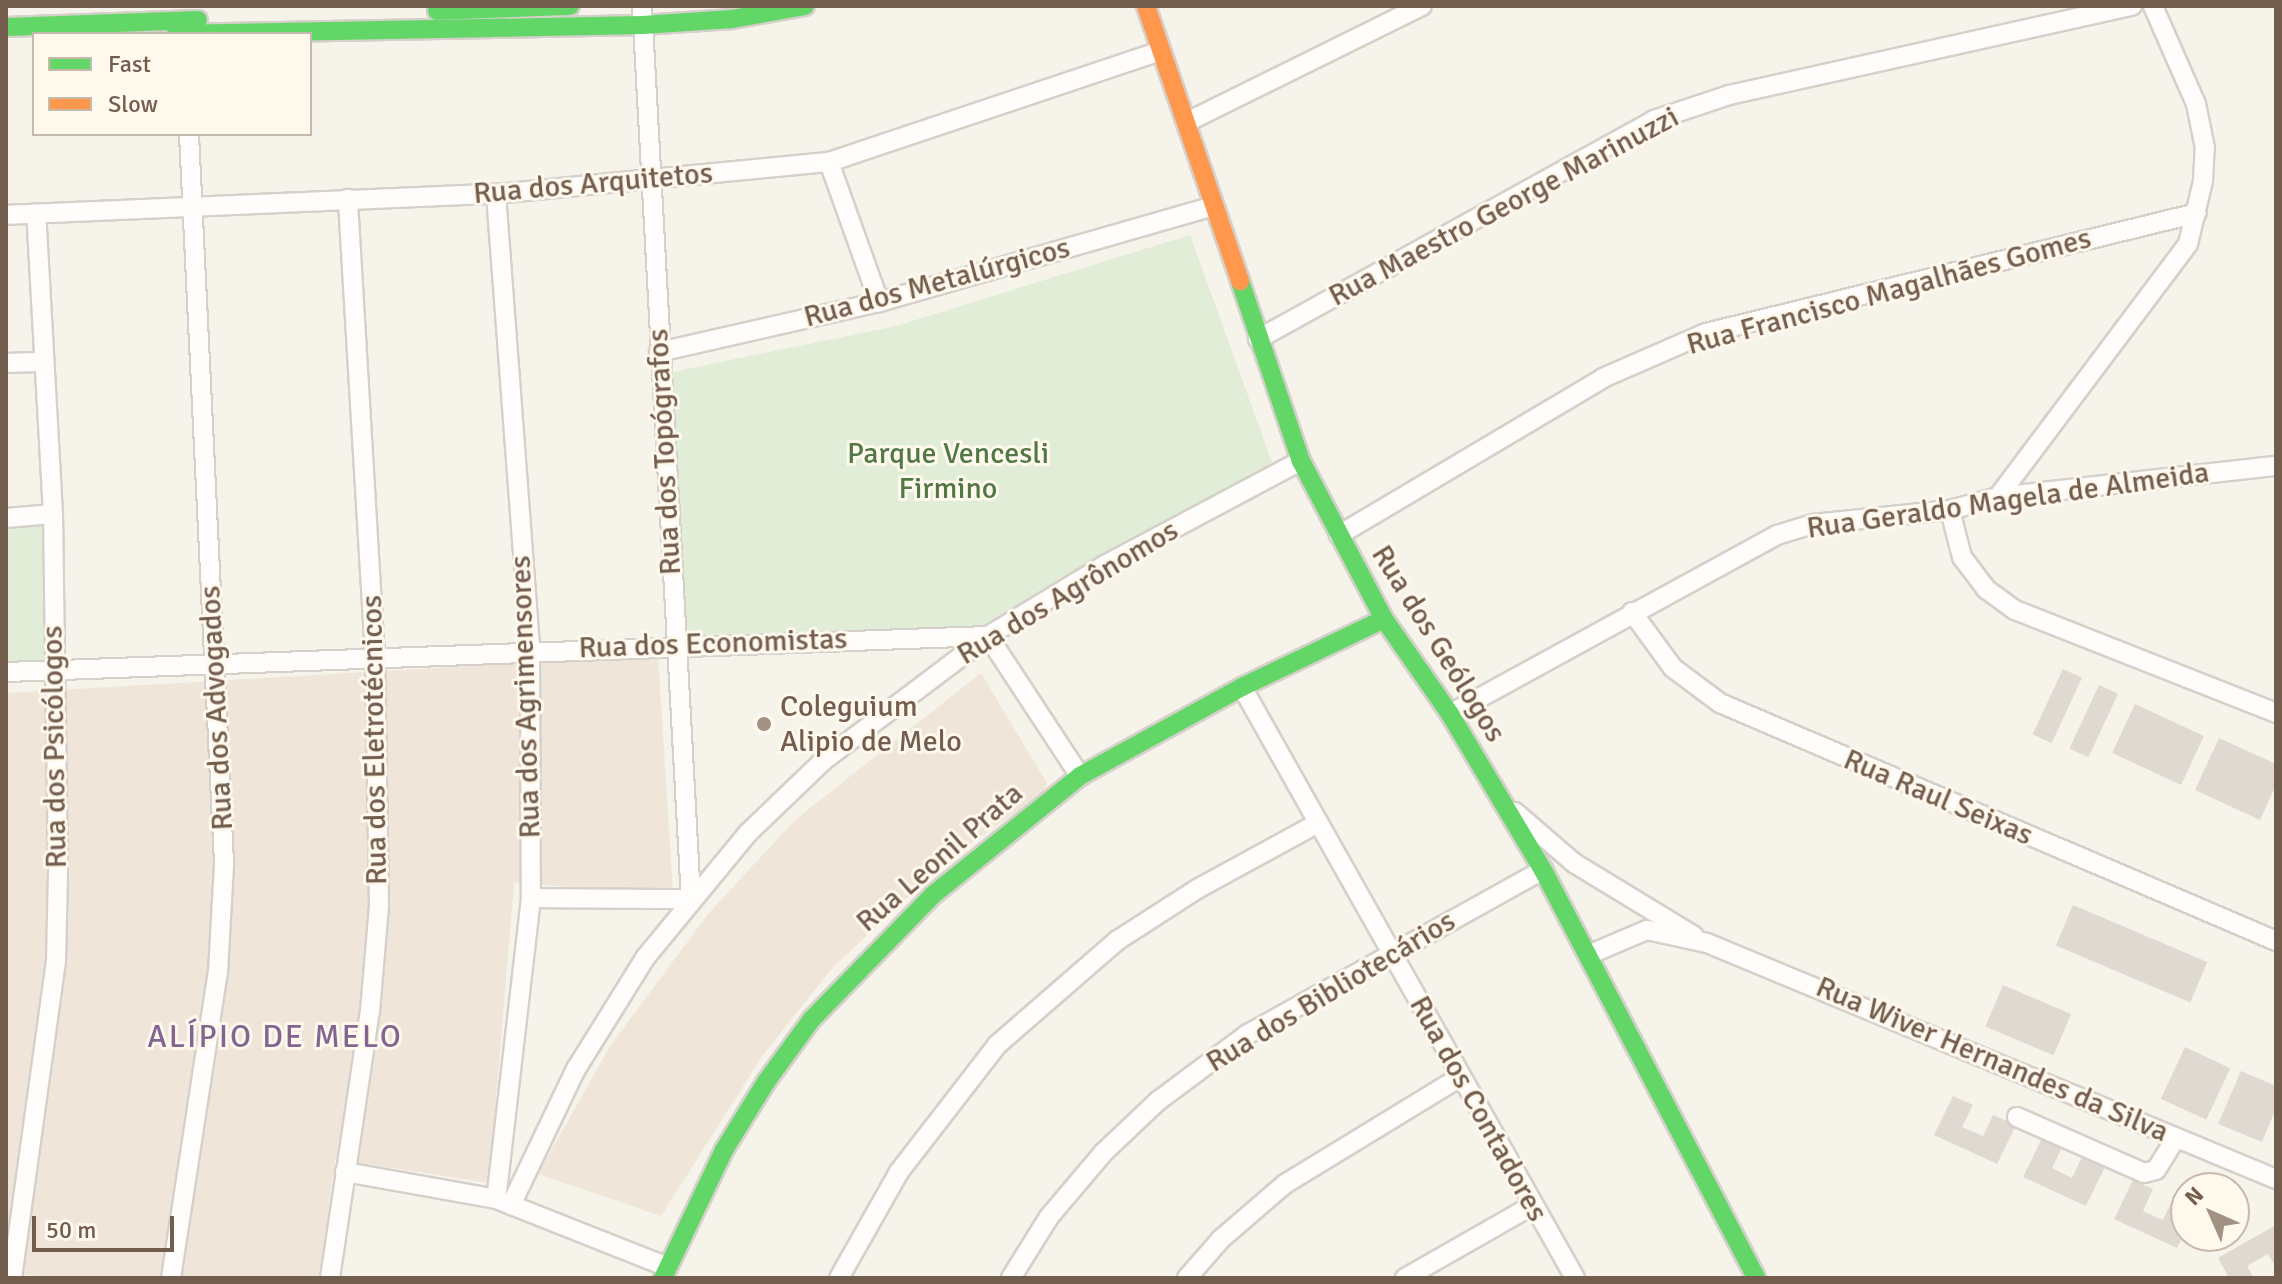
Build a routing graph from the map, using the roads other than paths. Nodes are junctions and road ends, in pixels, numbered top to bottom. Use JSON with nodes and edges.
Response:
{"nodes":[{"id":1,"x":570,"y":6,"type":"edge"},
{"id":2,"x":805,"y":6,"type":"edge"},
{"id":3,"x":1146,"y":6,"type":"edge"},
{"id":4,"x":1422,"y":6,"type":"edge"},
{"id":5,"x":2132,"y":6,"type":"edge"},
{"id":6,"x":2153,"y":6,"type":"edge"},
{"id":7,"x":643,"y":15,"type":"edge"},
{"id":8,"x":6,"y":27,"type":"edge"},
{"id":9,"x":180,"y":31,"type":"edge"},
{"id":10,"x":32,"y":41,"type":"edge"},
{"id":11,"x":6,"y":42,"type":"edge"},
{"id":12,"x":1161,"y":51,"type":"junction"},
{"id":13,"x":1187,"y":122,"type":"junction"},
{"id":14,"x":189,"y":136,"type":"edge"},
{"id":15,"x":829,"y":162,"type":"junction"},
{"id":16,"x":652,"y":182,"type":"junction"},
{"id":17,"x":496,"y":194,"type":"junction"},
{"id":18,"x":348,"y":199,"type":"junction"},
{"id":19,"x":194,"y":205,"type":"junction"},
{"id":20,"x":1214,"y":206,"type":"junction"},
{"id":21,"x":36,"y":213,"type":"junction"},
{"id":22,"x":2197,"y":213,"type":"junction"},
{"id":23,"x":6,"y":215,"type":"edge"},
{"id":24,"x":879,"y":302,"type":"junction"},
{"id":25,"x":1258,"y":339,"type":"junction"},
{"id":26,"x":659,"y":352,"type":"junction"},
{"id":27,"x":44,"y":362,"type":"junction"},
{"id":28,"x":6,"y":363,"type":"edge"},
{"id":29,"x":1301,"y":461,"type":"junction"},
{"id":30,"x":2276,"y":466,"type":"edge"},
{"id":31,"x":1998,"y":497,"type":"junction"},
{"id":32,"x":1950,"y":510,"type":"junction"},
{"id":33,"x":53,"y":514,"type":"junction"},
{"id":34,"x":6,"y":518,"type":"edge"},
{"id":35,"x":1339,"y":535,"type":"junction"},
{"id":36,"x":1632,"y":612,"type":"junction"},
{"id":37,"x":1384,"y":619,"type":"junction"},
{"id":38,"x":988,"y":636,"type":"junction"},
{"id":39,"x":676,"y":645,"type":"junction"},
{"id":40,"x":530,"y":650,"type":"junction"},
{"id":41,"x":375,"y":656,"type":"junction"},
{"id":42,"x":214,"y":663,"type":"junction"},
{"id":43,"x":53,"y":670,"type":"junction"},
{"id":44,"x":6,"y":672,"type":"edge"},
{"id":45,"x":1242,"y":687,"type":"junction"},
{"id":46,"x":2276,"y":713,"type":"edge"},
{"id":47,"x":1450,"y":714,"type":"junction"},
{"id":48,"x":1080,"y":776,"type":"junction"},
{"id":49,"x":1497,"y":797,"type":"junction"},
{"id":50,"x":1318,"y":823,"type":"junction"},
{"id":51,"x":1543,"y":870,"type":"junction"},
{"id":52,"x":531,"y":898,"type":"junction"},
{"id":53,"x":691,"y":899,"type":"junction"},
{"id":54,"x":2276,"y":941,"type":"edge"},
{"id":55,"x":1707,"y":943,"type":"junction"},
{"id":56,"x":1391,"y":951,"type":"junction"},
{"id":57,"x":1588,"y":955,"type":"junction"},
{"id":58,"x":1460,"y":1077,"type":"junction"},
{"id":59,"x":2017,"y":1117,"type":"dead end"},
{"id":60,"x":2176,"y":1138,"type":"junction"},
{"id":61,"x":345,"y":1172,"type":"junction"},
{"id":62,"x":2276,"y":1179,"type":"edge"},
{"id":63,"x":504,"y":1202,"type":"junction"},
{"id":64,"x":1531,"y":1206,"type":"junction"},
{"id":65,"x":666,"y":1273,"type":"edge"},
{"id":66,"x":12,"y":1278,"type":"edge"},
{"id":67,"x":171,"y":1278,"type":"edge"},
{"id":68,"x":330,"y":1278,"type":"edge"},
{"id":69,"x":839,"y":1278,"type":"edge"},
{"id":70,"x":1011,"y":1278,"type":"edge"},
{"id":71,"x":1187,"y":1278,"type":"edge"},
{"id":72,"x":1405,"y":1278,"type":"edge"},
{"id":73,"x":1575,"y":1278,"type":"edge"},
{"id":74,"x":1756,"y":1278,"type":"edge"}],
"edges":[{"from":1,"to":9,"type":"street"},
{"from":2,"to":7,"type":"street"},
{"from":3,"to":12,"type":"street","name":"Rua dos Geólogos"},
{"from":4,"to":13,"type":"street"},
{"from":5,"to":25,"type":"street","name":"Rua Maestro George Marinuzzi"},
{"from":6,"to":22,"type":"street"},
{"from":7,"to":9,"type":"street"},
{"from":7,"to":16,"type":"street","name":"Rua dos Topógrafos"},
{"from":8,"to":9,"type":"street"},
{"from":10,"to":11,"type":"street"},
{"from":12,"to":13,"type":"street","name":"Rua dos Geólogos"},
{"from":12,"to":15,"type":"street","name":"Rua dos Arquitetos"},
{"from":13,"to":20,"type":"street","name":"Rua dos Geólogos"},
{"from":14,"to":19,"type":"street","name":"Rua dos Advogados"},
{"from":15,"to":16,"type":"street","name":"Rua dos Arquitetos"},
{"from":15,"to":24,"type":"street"},
{"from":16,"to":17,"type":"street","name":"Rua dos Arquitetos"},
{"from":16,"to":26,"type":"street","name":"Rua dos Topógrafos"},
{"from":17,"to":18,"type":"street","name":"Rua dos Arquitetos"},
{"from":17,"to":40,"type":"street","name":"Rua dos Agrimensores"},
{"from":18,"to":19,"type":"street","name":"Rua dos Arquitetos"},
{"from":18,"to":41,"type":"street","name":"Rua dos Eletrotécnicos"},
{"from":19,"to":21,"type":"street","name":"Rua dos Arquitetos"},
{"from":19,"to":42,"type":"street","name":"Rua dos Advogados"},
{"from":20,"to":24,"type":"street","name":"Rua dos Metalúrgicos"},
{"from":20,"to":25,"type":"street","name":"Rua dos Geólogos"},
{"from":21,"to":23,"type":"street","name":"Rua dos Arquitetos"},
{"from":21,"to":27,"type":"street","name":"Rua dos Psicólogos"},
{"from":22,"to":31,"type":"street"},
{"from":22,"to":35,"type":"street","name":"Rua Francisco Magalhães Gomes"},
{"from":24,"to":26,"type":"street","name":"Rua dos Metalúrgicos"},
{"from":25,"to":29,"type":"street","name":"Rua dos Geólogos"},
{"from":26,"to":39,"type":"street","name":"Rua dos Topógrafos"},
{"from":27,"to":28,"type":"street"},
{"from":27,"to":33,"type":"street","name":"Rua dos Psicólogos"},
{"from":29,"to":35,"type":"street","name":"Rua dos Geólogos"},
{"from":29,"to":38,"type":"street","name":"Rua dos Agrônomos"},
{"from":30,"to":31,"type":"street","name":"Rua Geraldo Magela de Almeida"},
{"from":31,"to":32,"type":"street","name":"Rua Geraldo Magela de Almeida"},
{"from":32,"to":36,"type":"street","name":"Rua Geraldo Magela de Almeida"},
{"from":32,"to":46,"type":"street"},
{"from":33,"to":34,"type":"street"},
{"from":33,"to":43,"type":"street","name":"Rua dos Psicólogos"},
{"from":35,"to":37,"type":"street","name":"Rua dos Geólogos"},
{"from":36,"to":47,"type":"street","name":"Rua Geraldo Magela de Almeida"},
{"from":36,"to":54,"type":"street","name":"Rua Raul Seixas"},
{"from":37,"to":45,"type":"street","name":"Rua Leonil Prata"},
{"from":37,"to":47,"type":"street","name":"Rua dos Geólogos"},
{"from":38,"to":39,"type":"street","name":"Rua dos Economistas"},
{"from":38,"to":48,"type":"street"},
{"from":38,"to":53,"type":"street","name":"Rua dos Agrônomos"},
{"from":39,"to":40,"type":"street","name":"Rua dos Economistas"},
{"from":39,"to":53,"type":"street","name":"Rua dos Topógrafos"},
{"from":40,"to":41,"type":"street","name":"Rua dos Economistas"},
{"from":40,"to":52,"type":"street","name":"Rua dos Agrimensores"},
{"from":41,"to":42,"type":"street","name":"Rua dos Economistas"},
{"from":41,"to":61,"type":"street","name":"Rua dos Eletrotécnicos"},
{"from":42,"to":43,"type":"street","name":"Rua dos Economistas"},
{"from":42,"to":67,"type":"street","name":"Rua dos Advogados"},
{"from":43,"to":44,"type":"street","name":"Rua dos Economistas"},
{"from":43,"to":66,"type":"street","name":"Rua dos Psicólogos"},
{"from":45,"to":48,"type":"street","name":"Rua Leonil Prata"},
{"from":45,"to":50,"type":"street","name":"Rua dos Contadores"},
{"from":47,"to":49,"type":"street","name":"Rua dos Geólogos"},
{"from":48,"to":65,"type":"street","name":"Rua Leonil Prata"},
{"from":49,"to":51,"type":"street","name":"Rua dos Geólogos"},
{"from":49,"to":55,"type":"street","name":"Rua Wiver Hernandes da Silva"},
{"from":50,"to":56,"type":"street","name":"Rua dos Contadores"},
{"from":50,"to":69,"type":"street"},
{"from":51,"to":56,"type":"street","name":"Rua dos Bibliotecários"},
{"from":51,"to":57,"type":"street","name":"Rua dos Geólogos"},
{"from":52,"to":53,"type":"street"},
{"from":52,"to":63,"type":"street","name":"Rua dos Agrimensores"},
{"from":53,"to":63,"type":"street","name":"Rua dos Agrônomos"},
{"from":55,"to":57,"type":"street","name":"Rua Wiver Hernandes da Silva"},
{"from":55,"to":60,"type":"street","name":"Rua Wiver Hernandes da Silva"},
{"from":56,"to":58,"type":"street","name":"Rua dos Contadores"},
{"from":56,"to":70,"type":"street","name":"Rua dos Bibliotecários"},
{"from":57,"to":74,"type":"street","name":"Rua dos Geólogos"},
{"from":58,"to":64,"type":"street","name":"Rua dos Contadores"},
{"from":58,"to":71,"type":"street"},
{"from":59,"to":60,"type":"street"},
{"from":60,"to":62,"type":"street","name":"Rua Wiver Hernandes da Silva"},
{"from":61,"to":63,"type":"street"},
{"from":61,"to":68,"type":"street","name":"Rua dos Eletrotécnicos"},
{"from":63,"to":65,"type":"street"},
{"from":64,"to":72,"type":"street"},
{"from":64,"to":73,"type":"street","name":"Rua dos Contadores"}]}
